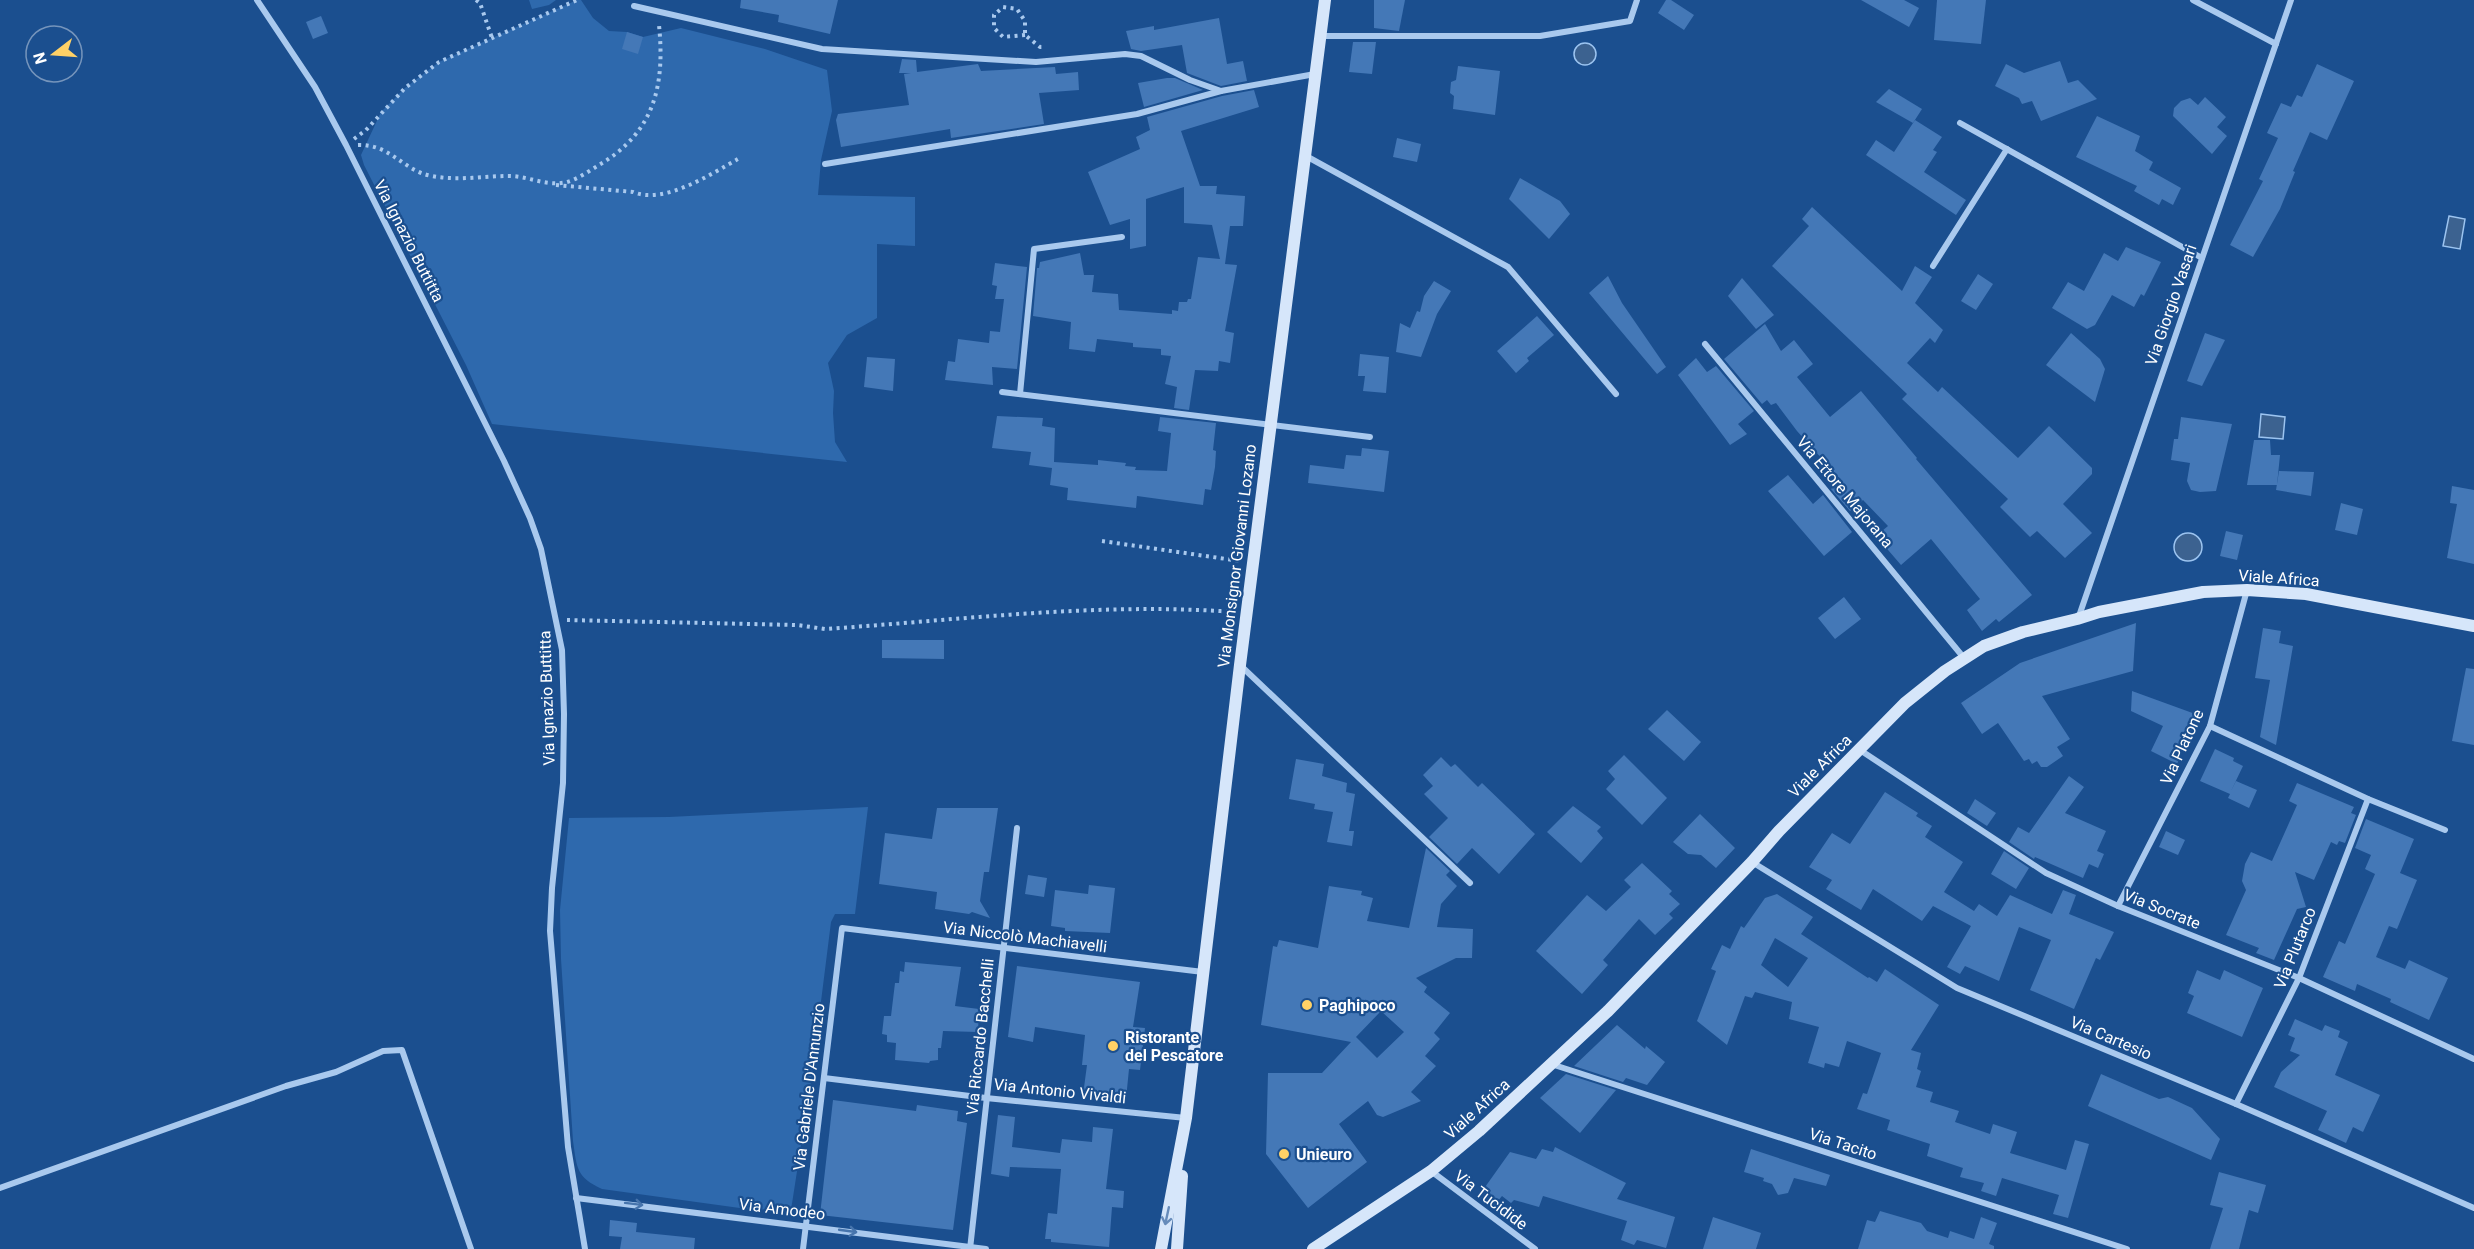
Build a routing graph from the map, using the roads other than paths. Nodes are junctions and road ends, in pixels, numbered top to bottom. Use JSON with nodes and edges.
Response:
{"nodes":[{"id":1,"x":257,"y":0,"type":"edge"},
{"id":2,"x":1325,"y":0,"type":"edge"},
{"id":3,"x":1637,"y":0,"type":"edge"},
{"id":4,"x":2193,"y":0,"type":"edge"},
{"id":5,"x":2291,"y":0,"type":"edge"},
{"id":6,"x":634,"y":6,"type":"dead end"},
{"id":7,"x":1321,"y":36,"type":"junction"},
{"id":8,"x":2276,"y":44,"type":"junction"},
{"id":9,"x":1316,"y":74,"type":"junction"},
{"id":10,"x":1221,"y":91,"type":"junction"},
{"id":11,"x":1960,"y":123,"type":"dead end"},
{"id":12,"x":2007,"y":149,"type":"junction"},
{"id":13,"x":1305,"y":155,"type":"junction"},
{"id":14,"x":825,"y":164,"type":"dead end"},
{"id":15,"x":1122,"y":237,"type":"dead end"},
{"id":16,"x":2202,"y":258,"type":"junction"},
{"id":17,"x":1933,"y":266,"type":"dead end"},
{"id":18,"x":1705,"y":344,"type":"dead end"},
{"id":19,"x":1002,"y":392,"type":"dead end"},
{"id":20,"x":1020,"y":394,"type":"junction"},
{"id":21,"x":1616,"y":394,"type":"dead end"},
{"id":22,"x":1270,"y":425,"type":"junction"},
{"id":23,"x":1370,"y":437,"type":"dead end"},
{"id":24,"x":2247,"y":590,"type":"junction"},
{"id":25,"x":2077,"y":619,"type":"junction"},
{"id":26,"x":2474,"y":626,"type":"edge"},
{"id":27,"x":1964,"y":658,"type":"junction"},
{"id":28,"x":1240,"y":665,"type":"junction"},
{"id":29,"x":2210,"y":726,"type":"junction"},
{"id":30,"x":1859,"y":750,"type":"junction"},
{"id":31,"x":2368,"y":799,"type":"junction"},
{"id":32,"x":1017,"y":828,"type":"dead end"},
{"id":33,"x":2445,"y":830,"type":"dead end"},
{"id":34,"x":1752,"y":862,"type":"junction"},
{"id":35,"x":1470,"y":883,"type":"dead end"},
{"id":36,"x":2118,"y":906,"type":"junction"},
{"id":37,"x":842,"y":928,"type":"joint"},
{"id":38,"x":1003,"y":948,"type":"junction"},
{"id":39,"x":1205,"y":972,"type":"junction"},
{"id":40,"x":2299,"y":978,"type":"junction"},
{"id":41,"x":2474,"y":1059,"type":"edge"},
{"id":42,"x":1551,"y":1064,"type":"junction"},
{"id":43,"x":824,"y":1077,"type":"junction"},
{"id":44,"x":987,"y":1098,"type":"junction"},
{"id":45,"x":2236,"y":1104,"type":"junction"},
{"id":46,"x":1186,"y":1118,"type":"junction"},
{"id":47,"x":1431,"y":1171,"type":"junction"},
{"id":48,"x":0,"y":1188,"type":"edge"},
{"id":49,"x":576,"y":1197,"type":"junction"},
{"id":50,"x":2474,"y":1208,"type":"edge"},
{"id":51,"x":806,"y":1225,"type":"junction"},
{"id":52,"x":970,"y":1248,"type":"edge"},
{"id":53,"x":471,"y":1249,"type":"edge"},
{"id":54,"x":585,"y":1249,"type":"edge"},
{"id":55,"x":802,"y":1249,"type":"edge"},
{"id":56,"x":986,"y":1249,"type":"edge"},
{"id":57,"x":1161,"y":1249,"type":"edge"},
{"id":58,"x":1177,"y":1249,"type":"edge"},
{"id":59,"x":1313,"y":1249,"type":"edge"},
{"id":60,"x":1535,"y":1249,"type":"edge"},
{"id":61,"x":2127,"y":1249,"type":"edge"}],
"edges":[{"from":1,"to":49,"type":"street","name":"Via Ignazio Buttitta"},
{"from":2,"to":7,"type":"main road","name":"Via Monsignor Giovanni Lozano"},
{"from":3,"to":7,"type":"street"},
{"from":4,"to":8,"type":"street"},
{"from":5,"to":8,"type":"street","name":"Via Giorgio Vasari"},
{"from":6,"to":10,"type":"street"},
{"from":7,"to":9,"type":"main road","name":"Via Monsignor Giovanni Lozano"},
{"from":8,"to":16,"type":"street","name":"Via Giorgio Vasari"},
{"from":9,"to":10,"type":"street"},
{"from":9,"to":13,"type":"main road","name":"Via Monsignor Giovanni Lozano"},
{"from":10,"to":14,"type":"street"},
{"from":11,"to":12,"type":"street"},
{"from":12,"to":16,"type":"street"},
{"from":12,"to":17,"type":"street"},
{"from":13,"to":21,"type":"street"},
{"from":13,"to":22,"type":"main road","name":"Via Monsignor Giovanni Lozano"},
{"from":15,"to":20,"type":"street"},
{"from":16,"to":25,"type":"street","name":"Via Giorgio Vasari"},
{"from":18,"to":27,"type":"street","name":"Via Ettore Majorana"},
{"from":19,"to":20,"type":"street"},
{"from":20,"to":22,"type":"street"},
{"from":22,"to":23,"type":"street"},
{"from":22,"to":28,"type":"main road","name":"Via Monsignor Giovanni Lozano"},
{"from":24,"to":25,"type":"main road","name":"Viale Africa"},
{"from":24,"to":26,"type":"main road","name":"Viale Africa"},
{"from":24,"to":29,"type":"street","name":"Via Platone"},
{"from":25,"to":27,"type":"main road","name":"Viale Africa"},
{"from":27,"to":30,"type":"main road","name":"Viale Africa"},
{"from":28,"to":35,"type":"street"},
{"from":28,"to":39,"type":"main road","name":"Via Monsignor Giovanni Lozano"},
{"from":29,"to":31,"type":"street"},
{"from":29,"to":36,"type":"street","name":"Via Platone"},
{"from":30,"to":34,"type":"main road","name":"Viale Africa"},
{"from":30,"to":36,"type":"street","name":"Via Socrate"},
{"from":31,"to":33,"type":"street"},
{"from":31,"to":40,"type":"street","name":"Via Plutarco"},
{"from":32,"to":38,"type":"street","name":"Via Riccardo Bacchelli"},
{"from":34,"to":42,"type":"main road","name":"Viale Africa"},
{"from":34,"to":45,"type":"street","name":"Via Cartesio"},
{"from":36,"to":40,"type":"street","name":"Via Socrate"},
{"from":37,"to":38,"type":"street","name":"Via Niccolò Machiavelli"},
{"from":37,"to":43,"type":"street","name":"Via Gabriele D'Annunzio"},
{"from":38,"to":39,"type":"street","name":"Via Niccolò Machiavelli"},
{"from":38,"to":44,"type":"street","name":"Via Riccardo Bacchelli"},
{"from":39,"to":46,"type":"main road","name":"Via Monsignor Giovanni Lozano"},
{"from":40,"to":41,"type":"street","name":"Via Socrate"},
{"from":40,"to":45,"type":"street","name":"Via Plutarco"},
{"from":42,"to":47,"type":"main road","name":"Viale Africa"},
{"from":42,"to":61,"type":"street","name":"Via Tacito"},
{"from":43,"to":44,"type":"street","name":"Via Antonio Vivaldi"},
{"from":43,"to":51,"type":"street","name":"Via Gabriele D'Annunzio"},
{"from":44,"to":46,"type":"street","name":"Via Antonio Vivaldi"},
{"from":44,"to":52,"type":"street","name":"Via Riccardo Bacchelli"},
{"from":45,"to":50,"type":"street","name":"Via Cartesio"},
{"from":46,"to":57,"type":"main road","one_way":true},
{"from":46,"to":58,"type":"main road"},
{"from":47,"to":59,"type":"main road","name":"Viale Africa"},
{"from":47,"to":60,"type":"street","name":"Via Tucidide"},
{"from":48,"to":53,"type":"street"},
{"from":49,"to":51,"type":"street","name":"Via Amodeo","one_way":true},
{"from":49,"to":54,"type":"street","name":"Via Ignazio Buttitta"},
{"from":51,"to":52,"type":"street","name":"Via Amodeo","one_way":true},
{"from":51,"to":55,"type":"street","name":"Via Gabriele D'Annunzio"},
{"from":52,"to":56,"type":"street","name":"Via Amodeo"}]}
